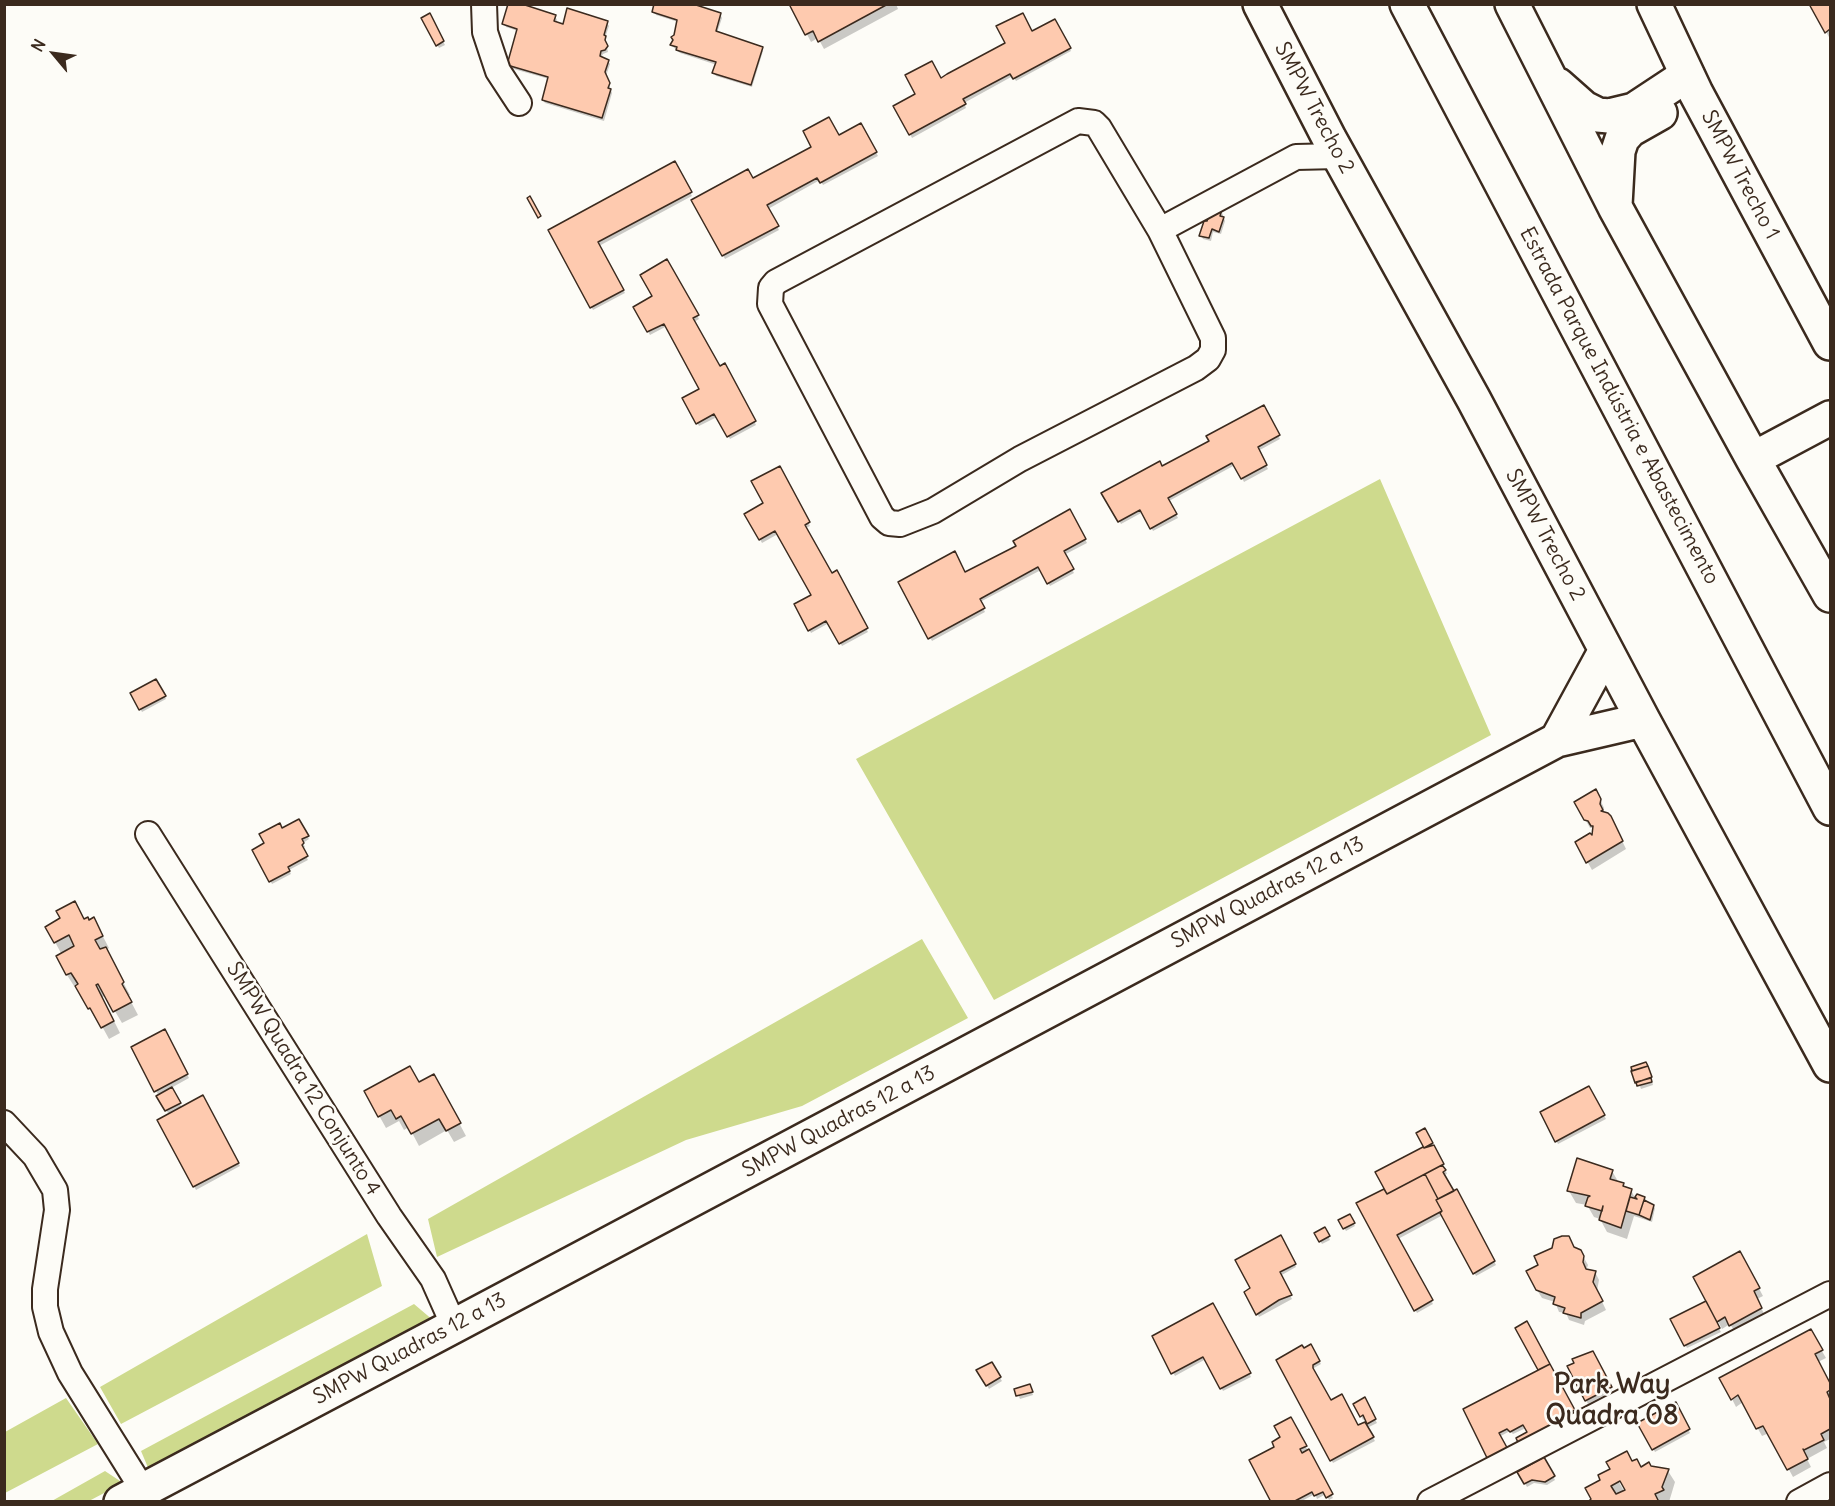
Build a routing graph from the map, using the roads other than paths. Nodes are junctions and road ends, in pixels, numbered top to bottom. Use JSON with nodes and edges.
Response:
{"nodes":[{"id":1,"x":484,"y":4,"type":"edge"},
{"id":2,"x":1260,"y":4,"type":"edge"},
{"id":3,"x":1407,"y":4,"type":"edge"},
{"id":4,"x":1512,"y":4,"type":"edge"},
{"id":5,"x":1657,"y":5,"type":"edge"},
{"id":6,"x":1552,"y":80,"type":"junction"},
{"id":7,"x":1692,"y":84,"type":"junction"},
{"id":8,"x":519,"y":104,"type":"dead end"},
{"id":9,"x":1322,"y":124,"type":"junction"},
{"id":10,"x":1338,"y":156,"type":"junction"},
{"id":11,"x":1296,"y":157,"type":"junction"},
{"id":12,"x":1615,"y":207,"type":"junction"},
{"id":13,"x":1160,"y":230,"type":"junction"},
{"id":14,"x":1830,"y":343,"type":"edge"},
{"id":15,"x":1830,"y":418,"type":"edge"},
{"id":16,"x":1753,"y":459,"type":"junction"},
{"id":17,"x":1830,"y":595,"type":"edge"},
{"id":18,"x":1606,"y":650,"type":"junction"},
{"id":19,"x":1643,"y":720,"type":"junction"},
{"id":20,"x":1557,"y":740,"type":"junction"},
{"id":21,"x":1830,"y":808,"type":"edge"},
{"id":22,"x":148,"y":834,"type":"dead end"},
{"id":23,"x":1830,"y":1065,"type":"edge"},
{"id":24,"x":4,"y":1123,"type":"edge"},
{"id":25,"x":1830,"y":1294,"type":"edge"},
{"id":26,"x":454,"y":1326,"type":"junction"},
{"id":27,"x":1830,"y":1485,"type":"edge"},
{"id":28,"x":132,"y":1496,"type":"edge"},
{"id":29,"x":1430,"y":1502,"type":"edge"},
{"id":30,"x":1799,"y":1502,"type":"edge"}],
"edges":[{"from":1,"to":8,"type":"street"},
{"from":2,"to":9,"type":"main road","name":"SMPW Trecho 2"},
{"from":3,"to":21,"type":"main road","name":"Estrada Parque Indústria e Abastecimento"},
{"from":4,"to":6,"type":"main road"},
{"from":5,"to":7,"type":"main road","name":"SMPW Trecho 1"},
{"from":6,"to":7,"type":"main road"},
{"from":6,"to":12,"type":"main road"},
{"from":7,"to":12,"type":"main road"},
{"from":7,"to":14,"type":"main road","name":"SMPW Trecho 1"},
{"from":9,"to":10,"type":"main road","name":"SMPW Trecho 2"},
{"from":9,"to":11,"type":"street"},
{"from":10,"to":11,"type":"street"},
{"from":10,"to":18,"type":"main road","name":"SMPW Trecho 2"},
{"from":11,"to":13,"type":"street"},
{"from":12,"to":16,"type":"main road"},
{"from":13,"to":13,"type":"street"},
{"from":15,"to":16,"type":"main road"},
{"from":16,"to":17,"type":"main road"},
{"from":18,"to":19,"type":"main road","name":"SMPW Trecho 2"},
{"from":18,"to":20,"type":"main road"},
{"from":19,"to":20,"type":"main road","name":"SMPW Quadras 12 a 13"},
{"from":19,"to":23,"type":"main road","name":"SMPW Trecho 2"},
{"from":20,"to":26,"type":"main road","name":"SMPW Quadras 12 a 13"},
{"from":22,"to":26,"type":"street","name":"SMPW Quadra 12 Conjunto 4"},
{"from":24,"to":28,"type":"street"},
{"from":25,"to":29,"type":"street"},
{"from":26,"to":28,"type":"main road","name":"SMPW Quadras 12 a 13"},
{"from":27,"to":30,"type":"street"}]}
